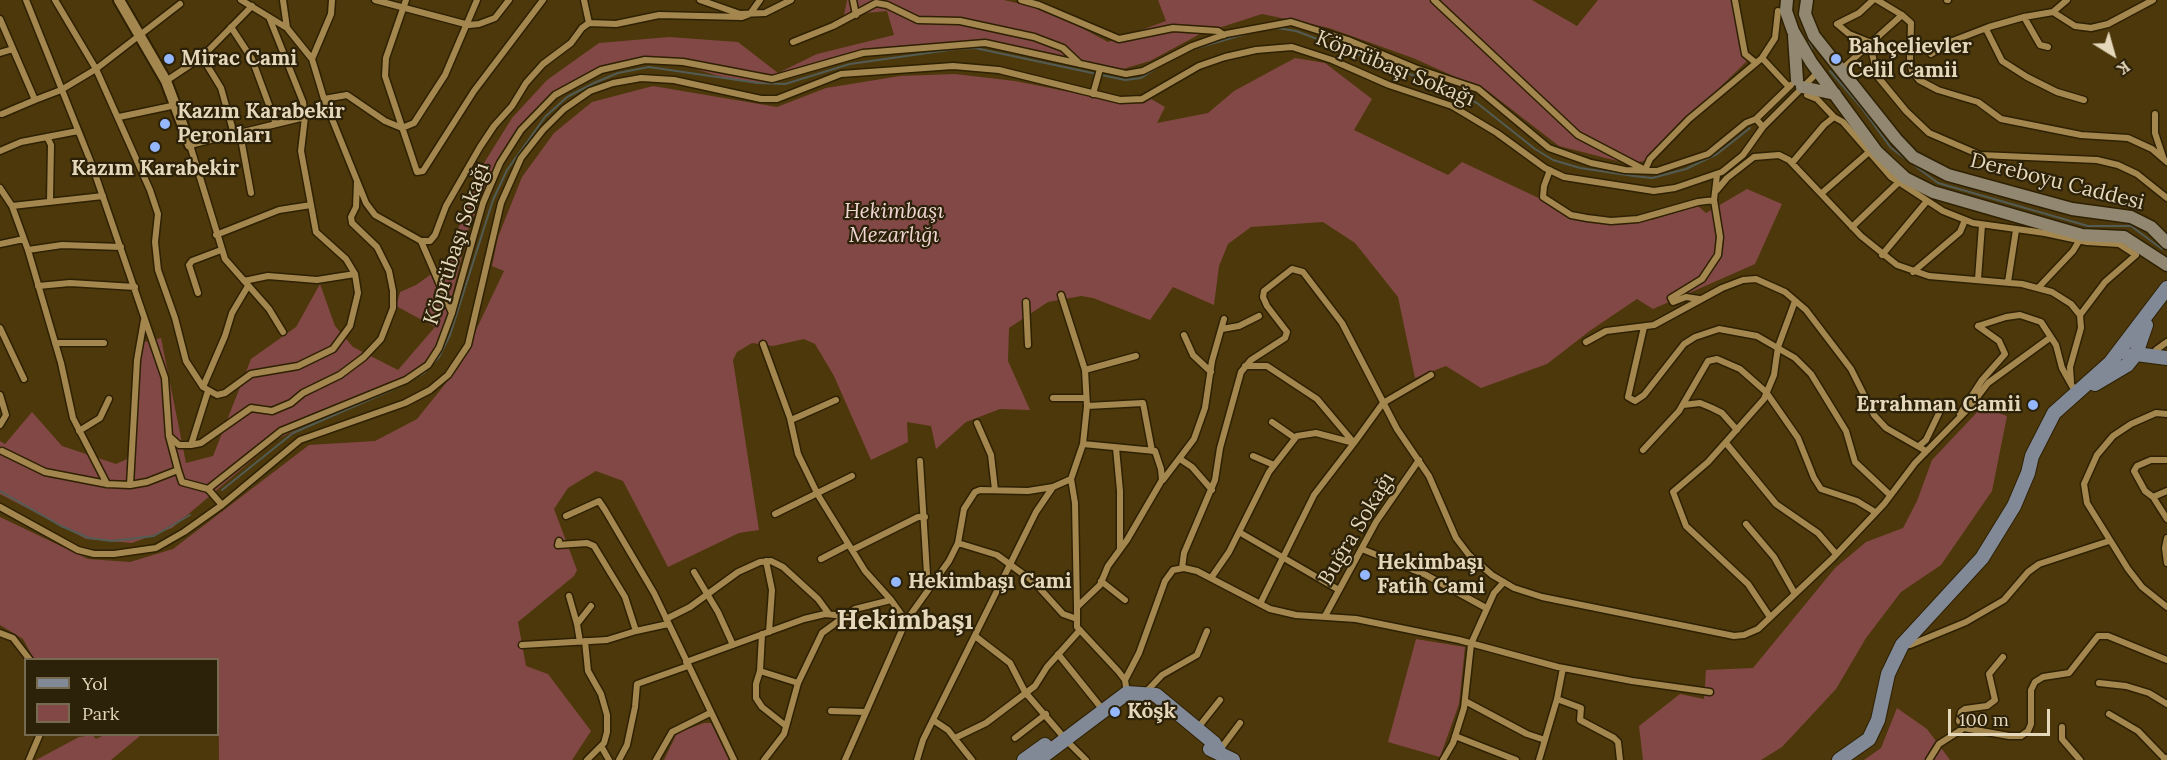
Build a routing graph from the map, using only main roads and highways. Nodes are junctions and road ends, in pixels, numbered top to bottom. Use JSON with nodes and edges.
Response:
{"nodes":[{"id":1,"x":1787,"y":0,"type":"edge"},
{"id":2,"x":1807,"y":0,"type":"edge"},
{"id":3,"x":1793,"y":31,"type":"junction"},
{"id":4,"x":1830,"y":56,"type":"junction"},
{"id":5,"x":1815,"y":67,"type":"junction"},
{"id":6,"x":1835,"y":94,"type":"junction"},
{"id":7,"x":2167,"y":243,"type":"edge"},
{"id":8,"x":2167,"y":265,"type":"edge"},
{"id":9,"x":2167,"y":288,"type":"edge"},
{"id":10,"x":2167,"y":297,"type":"edge"},
{"id":11,"x":2136,"y":344,"type":"junction"},
{"id":12,"x":2160,"y":358,"type":"edge"},
{"id":13,"x":2127,"y":365,"type":"junction"},
{"id":14,"x":2075,"y":389,"type":"junction"},
{"id":15,"x":2041,"y":438,"type":"junction"},
{"id":16,"x":1145,"y":694,"type":"junction"},
{"id":17,"x":1063,"y":737,"type":"junction"},
{"id":18,"x":1219,"y":756,"type":"edge"},
{"id":19,"x":1024,"y":760,"type":"edge"},
{"id":20,"x":1038,"y":760,"type":"edge"},
{"id":21,"x":1233,"y":760,"type":"edge"},
{"id":22,"x":1839,"y":760,"type":"edge"},
{"id":23,"x":1852,"y":760,"type":"edge"}],
"edges":[{"from":1,"to":3,"type":"main road"},
{"from":2,"to":4,"type":"main road","name":"Dereboyu Caddesi"},
{"from":3,"to":5,"type":"main road"},
{"from":3,"to":6,"type":"main road"},
{"from":4,"to":5,"type":"main road"},
{"from":4,"to":7,"type":"main road","name":"Dereboyu Caddesi"},
{"from":5,"to":6,"type":"main road"},
{"from":6,"to":8,"type":"main road"},
{"from":9,"to":11,"type":"main road"},
{"from":10,"to":11,"type":"main road"},
{"from":11,"to":12,"type":"main road"},
{"from":11,"to":13,"type":"main road"},
{"from":11,"to":14,"type":"main road"},
{"from":12,"to":13,"type":"main road"},
{"from":13,"to":14,"type":"main road"},
{"from":14,"to":15,"type":"main road"},
{"from":15,"to":22,"type":"main road"},
{"from":15,"to":23,"type":"main road"},
{"from":16,"to":17,"type":"main road"},
{"from":16,"to":18,"type":"main road"},
{"from":16,"to":18,"type":"main road"},
{"from":17,"to":19,"type":"main road"},
{"from":17,"to":20,"type":"main road"},
{"from":18,"to":21,"type":"main road"}]}
